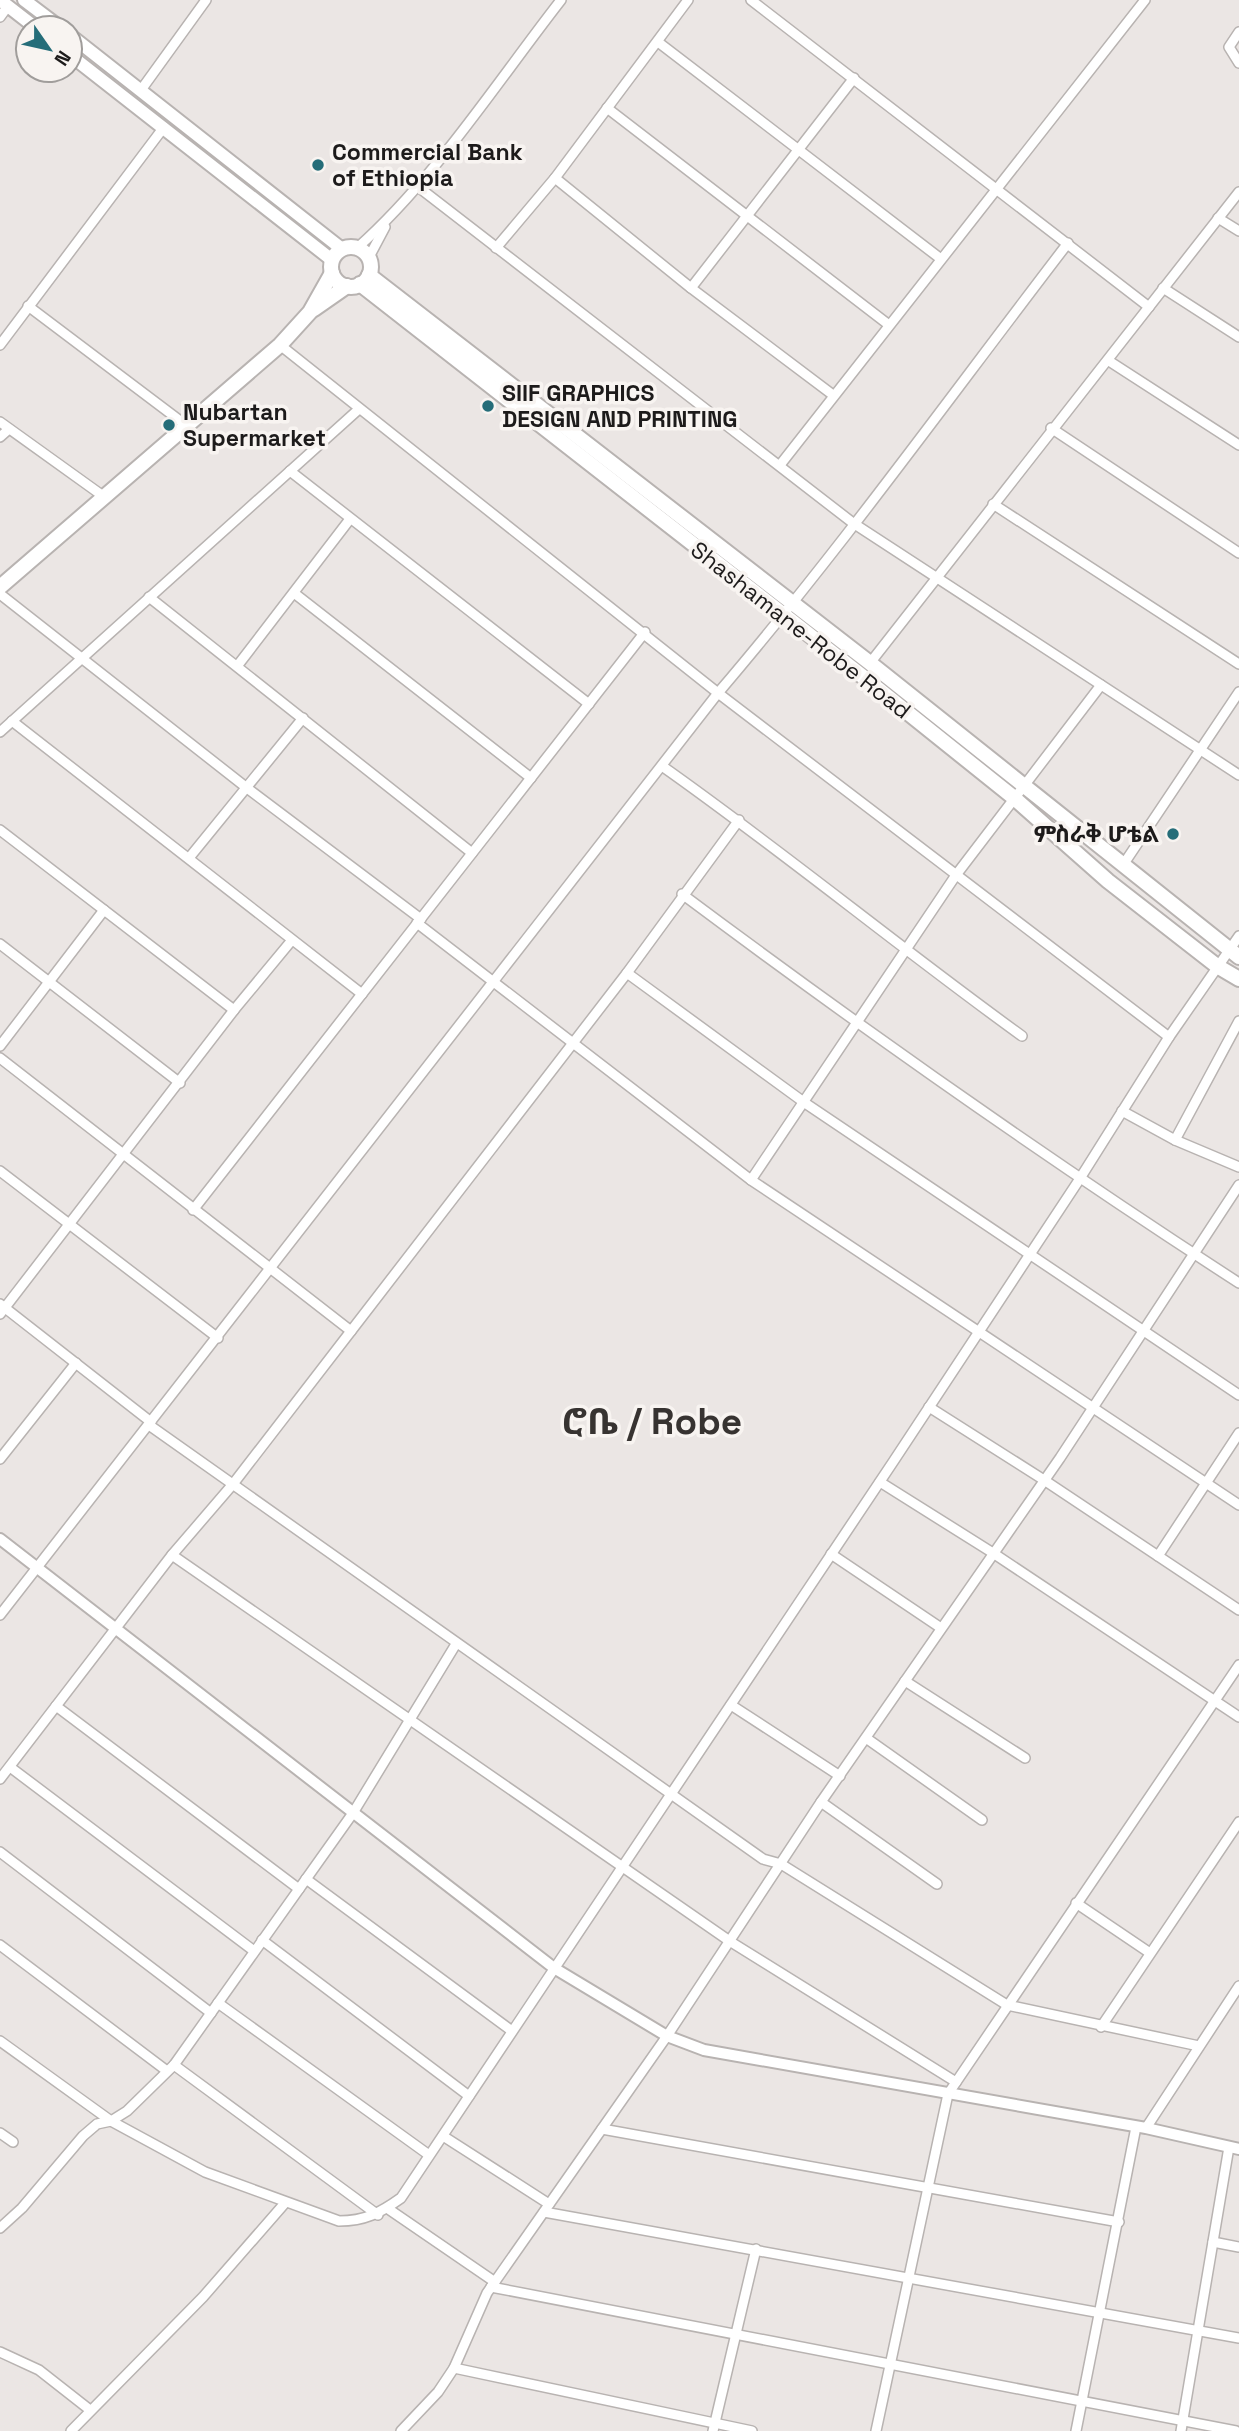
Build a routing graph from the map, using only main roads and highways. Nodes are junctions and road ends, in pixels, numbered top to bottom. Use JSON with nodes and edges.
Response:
{"nodes":[{"id":1,"x":24,"y":0,"type":"edge"},
{"id":2,"x":42,"y":14,"type":"edge"},
{"id":3,"x":84,"y":46,"type":"edge"},
{"id":4,"x":84,"y":66,"type":"edge"},
{"id":5,"x":341,"y":258,"type":"junction"},
{"id":6,"x":359,"y":282,"type":"junction"},
{"id":7,"x":310,"y":312,"type":"junction"},
{"id":8,"x":0,"y":587,"type":"edge"},
{"id":9,"x":788,"y":612,"type":"junction"},
{"id":10,"x":1018,"y":792,"type":"junction"},
{"id":11,"x":1234,"y":954,"type":"edge"},
{"id":12,"x":1239,"y":979,"type":"edge"}],
"edges":[{"from":1,"to":2,"type":"main road"},
{"from":3,"to":5,"type":"main road"},
{"from":4,"to":5,"type":"main road"},
{"from":5,"to":6,"type":"main road","name":"Shashamane-Robe Road"},
{"from":5,"to":6,"type":"main road"},
{"from":5,"to":7,"type":"main road"},
{"from":6,"to":7,"type":"main road"},
{"from":6,"to":9,"type":"main road","name":"Shashamane-Robe Road"},
{"from":7,"to":8,"type":"main road"},
{"from":9,"to":10,"type":"main road","name":"Shashamane-Robe Road"},
{"from":9,"to":10,"type":"main road","name":"Shashamane-Robe Road"},
{"from":10,"to":11,"type":"main road","name":"Shashamane-Robe Road"},
{"from":10,"to":12,"type":"main road","name":"Shashamane-Robe Road"}]}
